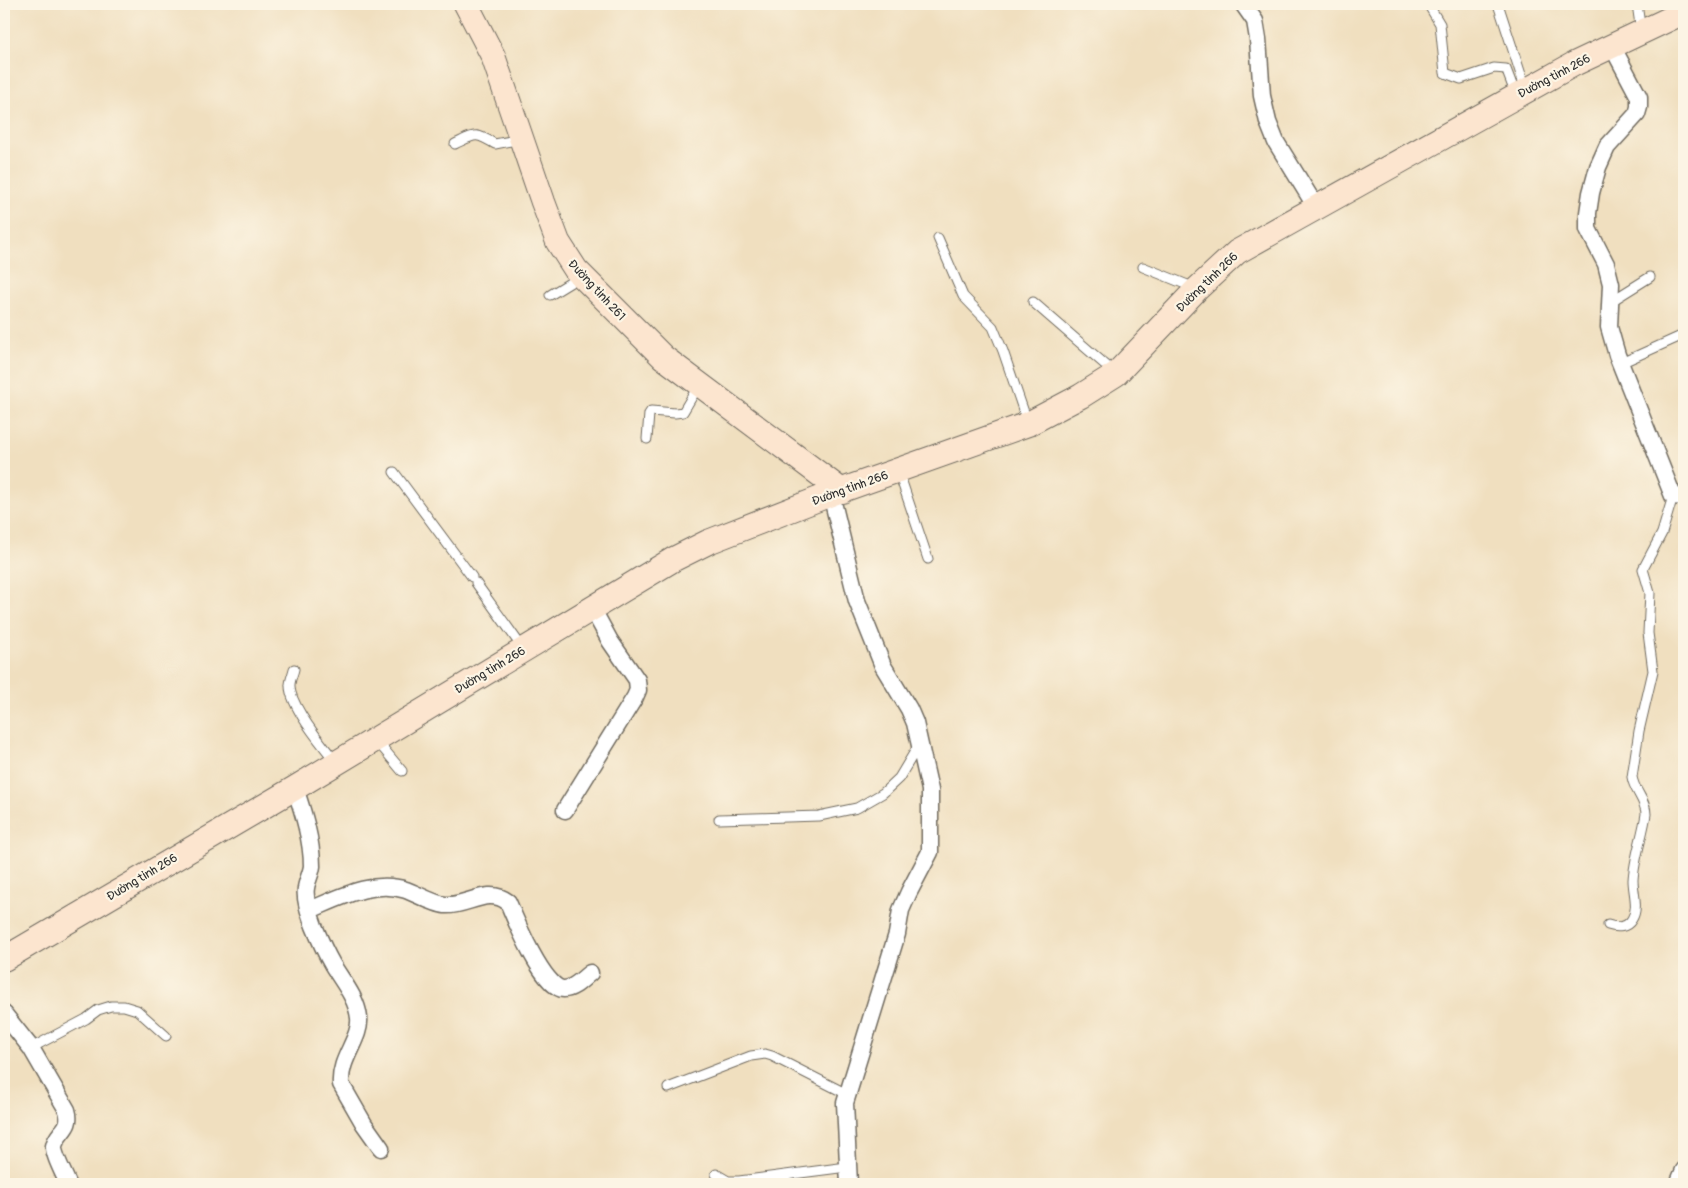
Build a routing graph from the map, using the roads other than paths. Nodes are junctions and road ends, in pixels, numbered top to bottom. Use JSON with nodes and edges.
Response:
{"nodes":[{"id":1,"x":466,"y":4,"type":"edge"},
{"id":2,"x":1243,"y":4,"type":"edge"},
{"id":3,"x":1428,"y":4,"type":"edge"},
{"id":4,"x":1498,"y":4,"type":"edge"},
{"id":5,"x":1637,"y":4,"type":"edge"},
{"id":6,"x":1684,"y":12,"type":"edge"},
{"id":7,"x":1641,"y":32,"type":"junction"},
{"id":8,"x":1612,"y":46,"type":"junction"},
{"id":9,"x":1521,"y":93,"type":"junction"},
{"id":10,"x":521,"y":139,"type":"junction"},
{"id":11,"x":455,"y":144,"type":"dead end"},
{"id":12,"x":1316,"y":207,"type":"junction"},
{"id":13,"x":938,"y":238,"type":"dead end"},
{"id":14,"x":1143,"y":267,"type":"dead end"},
{"id":15,"x":581,"y":276,"type":"junction"},
{"id":16,"x":1650,"y":277,"type":"dead end"},
{"id":17,"x":1197,"y":289,"type":"junction"},
{"id":18,"x":550,"y":295,"type":"dead end"},
{"id":19,"x":1615,"y":299,"type":"junction"},
{"id":20,"x":1033,"y":302,"type":"dead end"},
{"id":21,"x":1681,"y":336,"type":"dead end"},
{"id":22,"x":1628,"y":359,"type":"junction"},
{"id":23,"x":1116,"y":374,"type":"junction"},
{"id":24,"x":699,"y":385,"type":"junction"},
{"id":25,"x":1028,"y":424,"type":"junction"},
{"id":26,"x":648,"y":439,"type":"dead end"},
{"id":27,"x":898,"y":470,"type":"junction"},
{"id":28,"x":394,"y":472,"type":"dead end"},
{"id":29,"x":837,"y":492,"type":"junction"},
{"id":30,"x":1679,"y":496,"type":"edge"},
{"id":31,"x":928,"y":559,"type":"dead end"},
{"id":32,"x":592,"y":608,"type":"junction"},
{"id":33,"x":524,"y":650,"type":"junction"},
{"id":34,"x":294,"y":669,"type":"dead end"},
{"id":35,"x":376,"y":738,"type":"junction"},
{"id":36,"x":920,"y":743,"type":"junction"},
{"id":37,"x":336,"y":763,"type":"junction"},
{"id":38,"x":402,"y":771,"type":"dead end"},
{"id":39,"x":295,"y":788,"type":"junction"},
{"id":40,"x":565,"y":810,"type":"dead end"},
{"id":41,"x":720,"y":819,"type":"dead end"},
{"id":42,"x":310,"y":910,"type":"junction"},
{"id":43,"x":1608,"y":925,"type":"dead end"},
{"id":44,"x":4,"y":959,"type":"edge"},
{"id":45,"x":590,"y":973,"type":"dead end"},
{"id":46,"x":4,"y":1014,"type":"edge"},
{"id":47,"x":166,"y":1036,"type":"dead end"},
{"id":48,"x":31,"y":1048,"type":"junction"},
{"id":49,"x":668,"y":1088,"type":"dead end"},
{"id":50,"x":847,"y":1094,"type":"junction"},
{"id":51,"x":381,"y":1148,"type":"dead end"},
{"id":52,"x":847,"y":1167,"type":"junction"},
{"id":53,"x":1684,"y":1170,"type":"edge"},
{"id":54,"x":716,"y":1174,"type":"dead end"},
{"id":55,"x":68,"y":1184,"type":"edge"},
{"id":56,"x":849,"y":1184,"type":"edge"},
{"id":57,"x":1678,"y":1184,"type":"edge"}],
"edges":[{"from":1,"to":10,"type":"main road","name":"Đường tỉnh 261"},
{"from":2,"to":12,"type":"street"},
{"from":3,"to":9,"type":"lane"},
{"from":4,"to":9,"type":"lane"},
{"from":5,"to":7,"type":"lane"},
{"from":6,"to":7,"type":"main road","name":"Đường tỉnh 266"},
{"from":7,"to":8,"type":"main road","name":"Đường tỉnh 266"},
{"from":8,"to":9,"type":"main road","name":"Đường tỉnh 266"},
{"from":8,"to":19,"type":"street"},
{"from":9,"to":12,"type":"main road","name":"Đường tỉnh 266"},
{"from":10,"to":11,"type":"lane"},
{"from":10,"to":15,"type":"main road","name":"Đường tỉnh 261"},
{"from":12,"to":17,"type":"main road","name":"Đường tỉnh 266"},
{"from":13,"to":25,"type":"lane"},
{"from":14,"to":17,"type":"lane"},
{"from":15,"to":18,"type":"lane"},
{"from":15,"to":24,"type":"main road","name":"Đường tỉnh 261"},
{"from":16,"to":19,"type":"lane"},
{"from":17,"to":23,"type":"main road","name":"Đường tỉnh 266"},
{"from":19,"to":22,"type":"street"},
{"from":20,"to":23,"type":"lane"},
{"from":21,"to":22,"type":"lane"},
{"from":22,"to":30,"type":"street"},
{"from":23,"to":25,"type":"main road","name":"Đường tỉnh 266"},
{"from":24,"to":26,"type":"lane"},
{"from":24,"to":29,"type":"main road","name":"Đường tỉnh 261"},
{"from":25,"to":27,"type":"main road","name":"Đường tỉnh 266"},
{"from":27,"to":29,"type":"main road","name":"Đường tỉnh 266"},
{"from":27,"to":31,"type":"lane"},
{"from":28,"to":33,"type":"lane"},
{"from":29,"to":32,"type":"main road","name":"Đường tỉnh 266"},
{"from":29,"to":36,"type":"street"},
{"from":30,"to":43,"type":"lane"},
{"from":32,"to":33,"type":"main road","name":"Đường tỉnh 266"},
{"from":32,"to":40,"type":"street"},
{"from":33,"to":35,"type":"main road","name":"Đường tỉnh 266"},
{"from":34,"to":37,"type":"lane"},
{"from":35,"to":37,"type":"main road","name":"Đường tỉnh 266"},
{"from":35,"to":38,"type":"lane"},
{"from":36,"to":41,"type":"lane"},
{"from":36,"to":50,"type":"street"},
{"from":37,"to":39,"type":"main road","name":"Đường tỉnh 266"},
{"from":39,"to":42,"type":"street"},
{"from":39,"to":44,"type":"main road","name":"Đường tỉnh 266"},
{"from":42,"to":45,"type":"street"},
{"from":42,"to":51,"type":"street"},
{"from":46,"to":48,"type":"street"},
{"from":47,"to":48,"type":"lane"},
{"from":48,"to":55,"type":"street"},
{"from":49,"to":50,"type":"lane"},
{"from":50,"to":52,"type":"street"},
{"from":52,"to":54,"type":"lane"},
{"from":52,"to":56,"type":"street"},
{"from":53,"to":57,"type":"street"}]}
